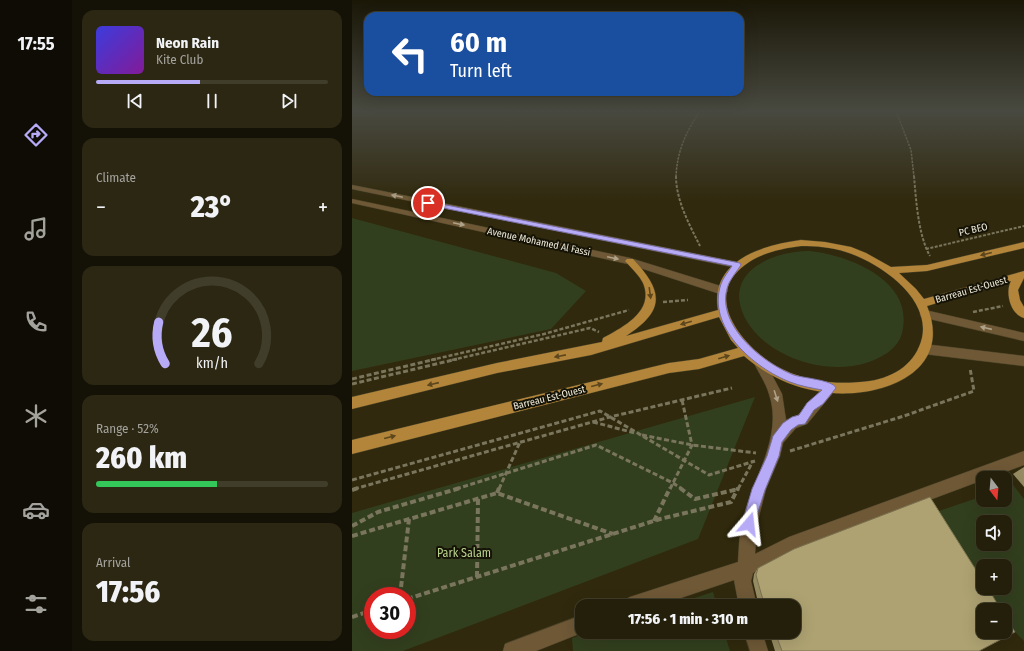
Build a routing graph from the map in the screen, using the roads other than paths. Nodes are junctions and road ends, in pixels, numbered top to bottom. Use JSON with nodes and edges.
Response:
{"nodes":[{"id":1,"x":352,"y":187,"type":"edge"},
{"id":2,"x":352,"y":201,"type":"edge"},
{"id":3,"x":1024,"y":245,"type":"edge"},
{"id":4,"x":630,"y":261,"type":"junction"},
{"id":5,"x":737,"y":265,"type":"junction"},
{"id":6,"x":890,"y":270,"type":"junction"},
{"id":7,"x":1022,"y":275,"type":"edge"},
{"id":8,"x":723,"y":291,"type":"junction"},
{"id":9,"x":924,"y":309,"type":"junction"},
{"id":10,"x":723,"y":312,"type":"junction"},
{"id":11,"x":1024,"y":314,"type":"edge"},
{"id":12,"x":1024,"y":337,"type":"edge"},
{"id":13,"x":924,"y":349,"type":"junction"},
{"id":14,"x":591,"y":350,"type":"junction"},
{"id":15,"x":746,"y":350,"type":"junction"},
{"id":16,"x":759,"y":361,"type":"junction"},
{"id":17,"x":1024,"y":362,"type":"edge"},
{"id":18,"x":831,"y":388,"type":"junction"},
{"id":19,"x":352,"y":403,"type":"edge"},
{"id":20,"x":777,"y":440,"type":"junction"},
{"id":21,"x":352,"y":447,"type":"edge"},
{"id":22,"x":1024,"y":458,"type":"edge"},
{"id":23,"x":746,"y":568,"type":"junction"},
{"id":24,"x":651,"y":599,"type":"edge"},
{"id":25,"x":746,"y":599,"type":"edge"},
{"id":26,"x":575,"y":627,"type":"edge"},
{"id":27,"x":755,"y":639,"type":"edge"},
{"id":28,"x":512,"y":651,"type":"edge"},
{"id":29,"x":759,"y":651,"type":"edge"}],
"edges":[{"from":5,"to":1,"type":"street","name":"Avenue Mohamed Al Fassi","one_way":true},
{"from":2,"to":4,"type":"street","name":"Avenue Mohamed Al Fassi","one_way":true},
{"from":3,"to":6,"type":"main road","one_way":true},
{"from":4,"to":8,"type":"street","name":"Avenue Mohamed Al Fassi"},
{"from":4,"to":14,"type":"main road","one_way":true},
{"from":5,"to":6,"type":"main road"},
{"from":5,"to":8,"type":"main road"},
{"from":6,"to":9,"type":"main road"},
{"from":7,"to":9,"type":"main road","name":"Barreau Est-Ouest"},
{"from":7,"to":11,"type":"main road"},
{"from":8,"to":10,"type":"main road"},
{"from":12,"to":9,"type":"street","one_way":true},
{"from":9,"to":13,"type":"main road"},
{"from":10,"to":14,"type":"main road","one_way":true},
{"from":10,"to":15,"type":"main road"},
{"from":13,"to":17,"type":"street"},
{"from":13,"to":18,"type":"main road"},
{"from":14,"to":19,"type":"main road","one_way":true},
{"from":15,"to":16,"type":"main road"},
{"from":21,"to":15,"type":"main road","name":"Barreau Est-Ouest","one_way":true},
{"from":16,"to":18,"type":"main road"},
{"from":16,"to":20,"type":"street","one_way":true},
{"from":18,"to":20,"type":"street"},
{"from":20,"to":23,"type":"street"},
{"from":22,"to":23,"type":"street"},
{"from":23,"to":24,"type":"street"},
{"from":23,"to":25,"type":"street"},
{"from":26,"to":28,"type":"street"},
{"from":27,"to":29,"type":"street"}]}
